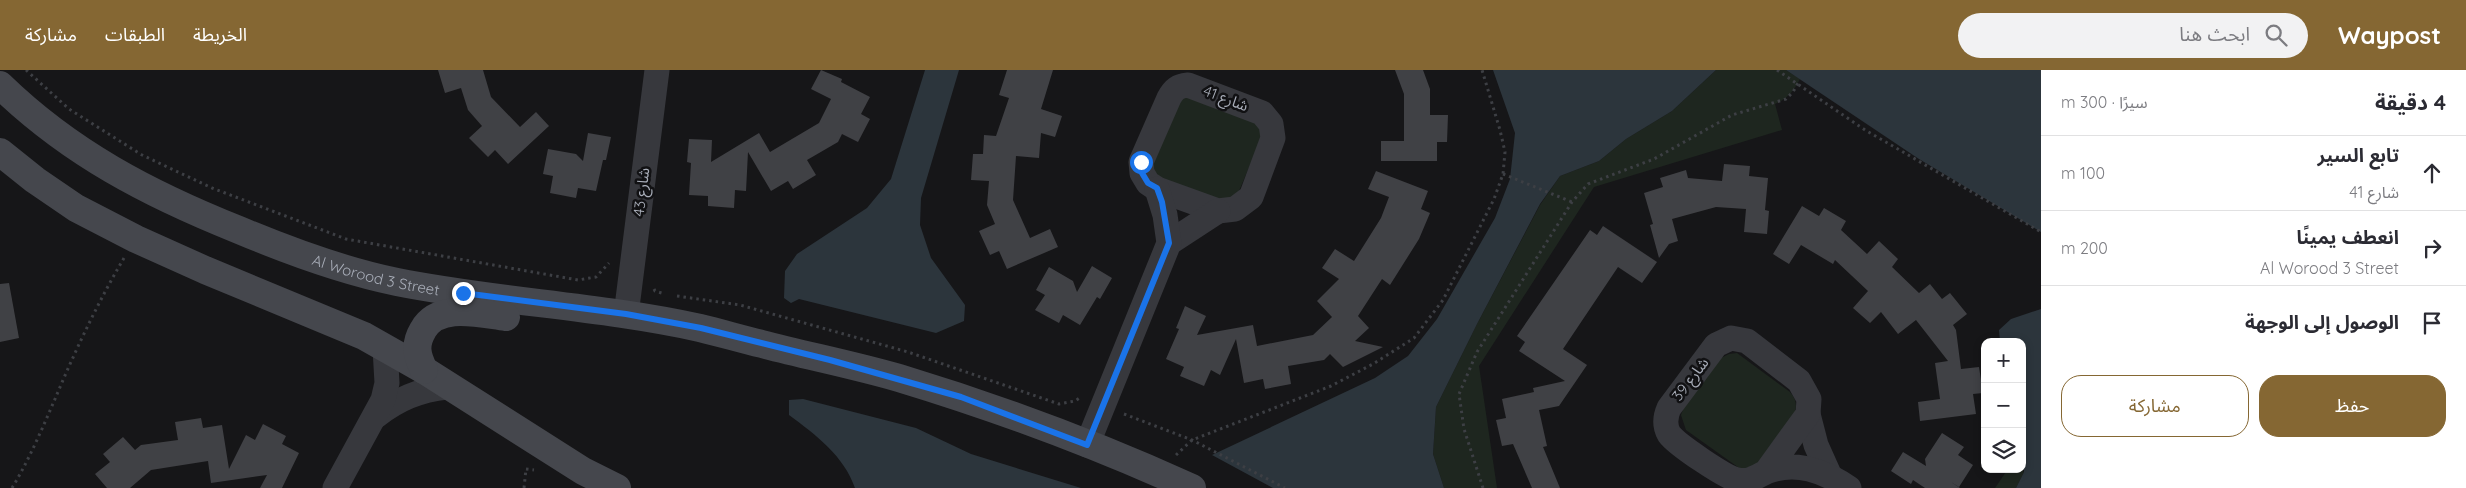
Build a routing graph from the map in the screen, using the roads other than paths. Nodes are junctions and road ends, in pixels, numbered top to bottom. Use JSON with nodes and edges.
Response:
{"nodes":[{"id":1,"x":657,"y":70,"type":"edge"},
{"id":2,"x":0,"y":85,"type":"edge"},
{"id":3,"x":13,"y":113,"type":"edge"},
{"id":4,"x":0,"y":152,"type":"edge"},
{"id":5,"x":1157,"y":188,"type":"junction"},
{"id":6,"x":1218,"y":211,"type":"junction"},
{"id":7,"x":1169,"y":243,"type":"junction"},
{"id":8,"x":584,"y":310,"type":"junction"},
{"id":9,"x":626,"y":314,"type":"junction"},
{"id":10,"x":385,"y":348,"type":"junction"},
{"id":11,"x":424,"y":370,"type":"junction"},
{"id":12,"x":447,"y":387,"type":"junction"},
{"id":13,"x":1808,"y":414,"type":"junction"},
{"id":14,"x":376,"y":416,"type":"junction"},
{"id":15,"x":1087,"y":445,"type":"junction"},
{"id":16,"x":1766,"y":472,"type":"junction"},
{"id":17,"x":1839,"y":481,"type":"edge"},
{"id":18,"x":335,"y":488,"type":"edge"},
{"id":19,"x":617,"y":488,"type":"edge"},
{"id":20,"x":1192,"y":488,"type":"edge"}],
"edges":[{"from":1,"to":9,"type":"street","name":"شارع 43"},
{"from":2,"to":3,"type":"street","name":"Al Worood 3 Street"},
{"from":3,"to":8,"type":"street","name":"Al Worood 3 Street"},
{"from":4,"to":10,"type":"street"},
{"from":5,"to":6,"type":"street","name":"شارع 41"},
{"from":5,"to":6,"type":"street","name":"شارع 41"},
{"from":5,"to":7,"type":"street","name":"شارع 41"},
{"from":6,"to":7,"type":"street","name":"شارع 41"},
{"from":7,"to":15,"type":"street","name":"شارع 41"},
{"from":8,"to":9,"type":"street","name":"Al Worood 3 Street"},
{"from":8,"to":11,"type":"street"},
{"from":9,"to":15,"type":"street","name":"Al Worood 3 Street"},
{"from":10,"to":11,"type":"street"},
{"from":10,"to":14,"type":"street"},
{"from":11,"to":12,"type":"street"},
{"from":12,"to":14,"type":"street"},
{"from":12,"to":19,"type":"street"},
{"from":13,"to":16,"type":"street"},
{"from":13,"to":16,"type":"street","name":"شارع 39"},
{"from":13,"to":17,"type":"street","name":"شارع 39"},
{"from":14,"to":18,"type":"street"},
{"from":15,"to":20,"type":"street","name":"Al Worood 3 Street"},
{"from":16,"to":17,"type":"street","name":"شارع 39"}]}
